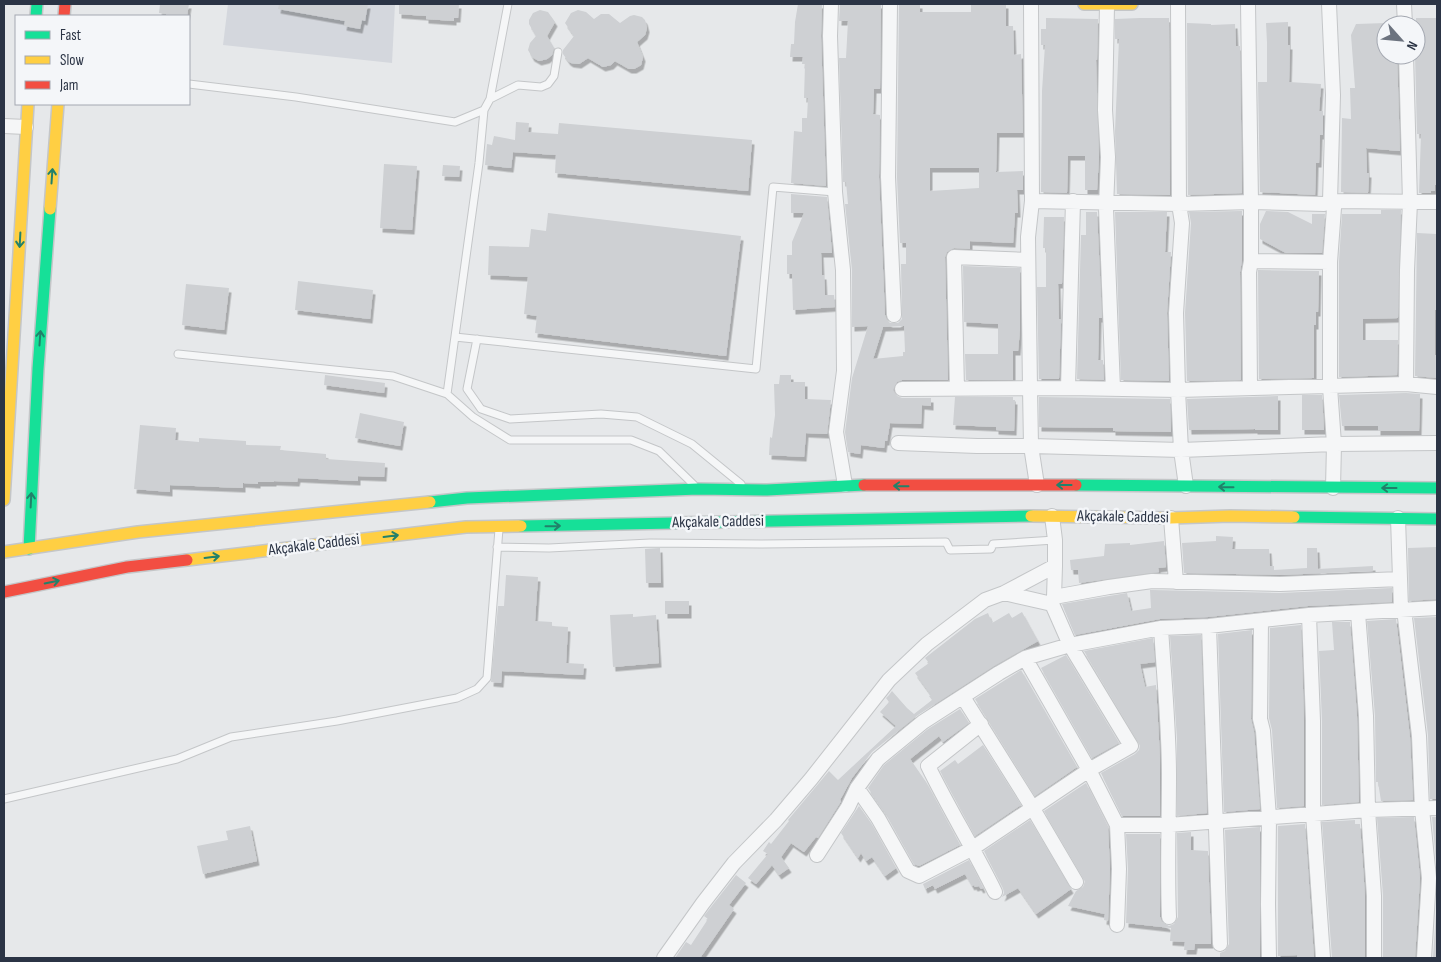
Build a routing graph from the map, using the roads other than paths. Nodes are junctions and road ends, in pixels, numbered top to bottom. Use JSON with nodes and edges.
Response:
{"nodes":[{"id":1,"x":508,"y":4,"type":"edge"},
{"id":2,"x":831,"y":4,"type":"edge"},
{"id":3,"x":890,"y":4,"type":"edge"},
{"id":4,"x":1031,"y":4,"type":"edge"},
{"id":5,"x":1084,"y":4,"type":"edge"},
{"id":6,"x":1132,"y":4,"type":"edge"},
{"id":7,"x":1178,"y":4,"type":"edge"},
{"id":8,"x":1248,"y":4,"type":"edge"},
{"id":9,"x":1329,"y":4,"type":"edge"},
{"id":10,"x":1107,"y":5,"type":"junction"},
{"id":11,"x":558,"y":52,"type":"dead end"},
{"id":12,"x":1406,"y":65,"type":"edge"},
{"id":13,"x":190,"y":84,"type":"edge"},
{"id":14,"x":490,"y":99,"type":"junction"},
{"id":15,"x":28,"y":105,"type":"edge"},
{"id":16,"x":58,"y":105,"type":"edge"},
{"id":17,"x":484,"y":110,"type":"junction"},
{"id":18,"x":4,"y":126,"type":"edge"},
{"id":19,"x":26,"y":127,"type":"junction"},
{"id":20,"x":836,"y":192,"type":"junction"},
{"id":21,"x":1032,"y":201,"type":"junction"},
{"id":22,"x":1073,"y":201,"type":"junction"},
{"id":23,"x":1330,"y":201,"type":"junction"},
{"id":24,"x":1107,"y":202,"type":"junction"},
{"id":25,"x":1251,"y":202,"type":"junction"},
{"id":26,"x":1410,"y":202,"type":"junction"},
{"id":27,"x":1437,"y":202,"type":"edge"},
{"id":28,"x":1179,"y":204,"type":"junction"},
{"id":29,"x":1028,"y":260,"type":"junction"},
{"id":30,"x":1250,"y":261,"type":"junction"},
{"id":31,"x":1330,"y":262,"type":"junction"},
{"id":32,"x":4,"y":280,"type":"edge"},
{"id":33,"x":18,"y":281,"type":"junction"},
{"id":34,"x":894,"y":315,"type":"dead end"},
{"id":35,"x":456,"y":337,"type":"junction"},
{"id":36,"x":476,"y":339,"type":"junction"},
{"id":37,"x":9,"y":340,"type":"edge"},
{"id":38,"x":178,"y":354,"type":"dead end"},
{"id":39,"x":1406,"y":384,"type":"junction"},
{"id":40,"x":1330,"y":387,"type":"junction"},
{"id":41,"x":1437,"y":387,"type":"edge"},
{"id":42,"x":902,"y":388,"type":"dead end"},
{"id":43,"x":1030,"y":388,"type":"junction"},
{"id":44,"x":1068,"y":388,"type":"junction"},
{"id":45,"x":1250,"y":388,"type":"junction"},
{"id":46,"x":1113,"y":389,"type":"junction"},
{"id":47,"x":957,"y":390,"type":"junction"},
{"id":48,"x":1178,"y":390,"type":"junction"},
{"id":49,"x":446,"y":394,"type":"junction"},
{"id":50,"x":7,"y":396,"type":"edge"},
{"id":51,"x":898,"y":443,"type":"dead end"},
{"id":52,"x":1437,"y":443,"type":"edge"},
{"id":53,"x":1334,"y":444,"type":"junction"},
{"id":54,"x":1031,"y":446,"type":"junction"},
{"id":55,"x":1181,"y":450,"type":"junction"},
{"id":56,"x":845,"y":485,"type":"junction"},
{"id":57,"x":1037,"y":485,"type":"junction"},
{"id":58,"x":1186,"y":486,"type":"junction"},
{"id":59,"x":1333,"y":488,"type":"junction"},
{"id":60,"x":1437,"y":488,"type":"edge"},
{"id":61,"x":747,"y":489,"type":"junction"},
{"id":62,"x":698,"y":490,"type":"junction"},
{"id":63,"x":4,"y":500,"type":"edge"},
{"id":64,"x":1052,"y":516,"type":"junction"},
{"id":65,"x":1171,"y":518,"type":"junction"},
{"id":66,"x":1398,"y":518,"type":"junction"},
{"id":67,"x":1437,"y":520,"type":"edge"},
{"id":68,"x":499,"y":527,"type":"junction"},
{"id":69,"x":1055,"y":540,"type":"junction"},
{"id":70,"x":497,"y":547,"type":"junction"},
{"id":71,"x":29,"y":549,"type":"junction"},
{"id":72,"x":4,"y":552,"type":"edge"},
{"id":73,"x":1056,"y":566,"type":"junction"},
{"id":74,"x":1400,"y":580,"type":"junction"},
{"id":75,"x":1176,"y":582,"type":"junction"},
{"id":76,"x":4,"y":592,"type":"edge"},
{"id":77,"x":1004,"y":593,"type":"junction"},
{"id":78,"x":1053,"y":600,"type":"junction"},
{"id":79,"x":1437,"y":608,"type":"edge"},
{"id":80,"x":1402,"y":609,"type":"junction"},
{"id":81,"x":1358,"y":613,"type":"junction"},
{"id":82,"x":1309,"y":615,"type":"junction"},
{"id":83,"x":1260,"y":621,"type":"junction"},
{"id":84,"x":1209,"y":626,"type":"junction"},
{"id":85,"x":1161,"y":628,"type":"junction"},
{"id":86,"x":1070,"y":645,"type":"junction"},
{"id":87,"x":1025,"y":658,"type":"junction"},
{"id":88,"x":963,"y":697,"type":"junction"},
{"id":89,"x":981,"y":724,"type":"junction"},
{"id":90,"x":1090,"y":770,"type":"junction"},
{"id":91,"x":858,"y":788,"type":"junction"},
{"id":92,"x":4,"y":799,"type":"edge"},
{"id":93,"x":1032,"y":807,"type":"junction"},
{"id":94,"x":1437,"y":808,"type":"edge"},
{"id":95,"x":1422,"y":809,"type":"junction"},
{"id":96,"x":1368,"y":810,"type":"junction"},
{"id":97,"x":1313,"y":814,"type":"junction"},
{"id":98,"x":1269,"y":818,"type":"junction"},
{"id":99,"x":1216,"y":822,"type":"junction"},
{"id":100,"x":1117,"y":825,"type":"junction"},
{"id":101,"x":1168,"y":825,"type":"junction"},
{"id":102,"x":973,"y":848,"type":"junction"},
{"id":103,"x":817,"y":855,"type":"dead end"},
{"id":104,"x":1076,"y":882,"type":"dead end"},
{"id":105,"x":995,"y":892,"type":"dead end"},
{"id":106,"x":1169,"y":917,"type":"dead end"},
{"id":107,"x":1117,"y":925,"type":"dead end"},
{"id":108,"x":1220,"y":944,"type":"dead end"},
{"id":109,"x":664,"y":958,"type":"edge"},
{"id":110,"x":1269,"y":958,"type":"edge"},
{"id":111,"x":1323,"y":958,"type":"edge"},
{"id":112,"x":1374,"y":958,"type":"edge"},
{"id":113,"x":1424,"y":958,"type":"edge"}],
"edges":[{"from":1,"to":14,"type":"lane"},
{"from":2,"to":20,"type":"street"},
{"from":3,"to":34,"type":"street"},
{"from":4,"to":21,"type":"street"},
{"from":5,"to":10,"type":"main road"},
{"from":6,"to":10,"type":"main road"},
{"from":7,"to":28,"type":"street"},
{"from":8,"to":25,"type":"street"},
{"from":9,"to":23,"type":"street"},
{"from":10,"to":24,"type":"street"},
{"from":11,"to":14,"type":"lane"},
{"from":12,"to":26,"type":"street"},
{"from":13,"to":17,"type":"lane"},
{"from":14,"to":17,"type":"lane"},
{"from":15,"to":19,"type":"main road"},
{"from":71,"to":16,"type":"main road","one_way":true},
{"from":17,"to":35,"type":"lane"},
{"from":18,"to":19,"type":"street"},
{"from":19,"to":33,"type":"main road","one_way":true},
{"from":20,"to":36,"type":"lane"},
{"from":20,"to":56,"type":"street"},
{"from":21,"to":22,"type":"street"},
{"from":21,"to":29,"type":"street"},
{"from":22,"to":24,"type":"street"},
{"from":22,"to":44,"type":"street"},
{"from":23,"to":25,"type":"street"},
{"from":23,"to":26,"type":"street"},
{"from":23,"to":31,"type":"street"},
{"from":24,"to":28,"type":"street"},
{"from":24,"to":46,"type":"street"},
{"from":25,"to":28,"type":"street"},
{"from":25,"to":30,"type":"street"},
{"from":26,"to":27,"type":"street"},
{"from":26,"to":39,"type":"street"},
{"from":28,"to":48,"type":"street"},
{"from":29,"to":43,"type":"street"},
{"from":29,"to":47,"type":"street"},
{"from":30,"to":31,"type":"street"},
{"from":30,"to":45,"type":"street"},
{"from":31,"to":40,"type":"street"},
{"from":32,"to":33,"type":"street"},
{"from":33,"to":37,"type":"main road"},
{"from":35,"to":36,"type":"lane"},
{"from":35,"to":49,"type":"lane"},
{"from":36,"to":61,"type":"lane"},
{"from":37,"to":50,"type":"main road"},
{"from":38,"to":49,"type":"lane"},
{"from":39,"to":40,"type":"street"},
{"from":39,"to":41,"type":"street"},
{"from":40,"to":45,"type":"street"},
{"from":40,"to":53,"type":"street"},
{"from":42,"to":47,"type":"street"},
{"from":43,"to":44,"type":"street"},
{"from":43,"to":47,"type":"street"},
{"from":43,"to":54,"type":"street"},
{"from":44,"to":46,"type":"street"},
{"from":45,"to":48,"type":"street"},
{"from":46,"to":48,"type":"street"},
{"from":48,"to":55,"type":"street"},
{"from":49,"to":62,"type":"lane"},
{"from":50,"to":63,"type":"main road"},
{"from":51,"to":54,"type":"street"},
{"from":52,"to":53,"type":"street"},
{"from":53,"to":55,"type":"street"},
{"from":53,"to":59,"type":"street"},
{"from":54,"to":55,"type":"street"},
{"from":54,"to":57,"type":"street"},
{"from":55,"to":58,"type":"street"},
{"from":57,"to":56,"type":"main road","name":"Akçakale Caddesi","one_way":true},
{"from":56,"to":61,"type":"main road","name":"Akçakale Caddesi"},
{"from":58,"to":57,"type":"main road","name":"Akçakale Caddesi","one_way":true},
{"from":59,"to":58,"type":"main road","name":"Akçakale Caddesi","one_way":true},
{"from":60,"to":59,"type":"main road","name":"Akçakale Caddesi","one_way":true},
{"from":61,"to":62,"type":"main road","name":"Akçakale Caddesi"},
{"from":62,"to":71,"type":"main road","name":"Akçakale Caddesi"},
{"from":64,"to":65,"type":"main road","name":"Akçakale Caddesi"},
{"from":68,"to":64,"type":"main road","name":"Akçakale Caddesi","one_way":true},
{"from":64,"to":69,"type":"street"},
{"from":65,"to":66,"type":"main road","name":"Akçakale Caddesi"},
{"from":65,"to":75,"type":"street"},
{"from":66,"to":67,"type":"main road","name":"Akçakale Caddesi"},
{"from":66,"to":74,"type":"street"},
{"from":68,"to":70,"type":"lane"},
{"from":76,"to":68,"type":"main road","name":"Akçakale Caddesi","one_way":true},
{"from":69,"to":70,"type":"lane"},
{"from":69,"to":73,"type":"street"},
{"from":70,"to":92,"type":"lane"},
{"from":71,"to":72,"type":"main road","name":"Akçakale Caddesi"},
{"from":73,"to":77,"type":"street"},
{"from":73,"to":78,"type":"street"},
{"from":74,"to":75,"type":"street"},
{"from":74,"to":80,"type":"street"},
{"from":75,"to":78,"type":"street"},
{"from":77,"to":78,"type":"street"},
{"from":77,"to":109,"type":"street"},
{"from":78,"to":86,"type":"street"},
{"from":79,"to":80,"type":"street"},
{"from":80,"to":81,"type":"street"},
{"from":80,"to":95,"type":"street"},
{"from":81,"to":82,"type":"street"},
{"from":81,"to":96,"type":"street"},
{"from":82,"to":83,"type":"street"},
{"from":82,"to":97,"type":"street"},
{"from":83,"to":84,"type":"street"},
{"from":83,"to":98,"type":"street"},
{"from":84,"to":85,"type":"street"},
{"from":84,"to":99,"type":"street"},
{"from":85,"to":86,"type":"street"},
{"from":85,"to":101,"type":"street"},
{"from":86,"to":87,"type":"street"},
{"from":86,"to":90,"type":"street"},
{"from":87,"to":88,"type":"street"},
{"from":87,"to":90,"type":"street"},
{"from":88,"to":89,"type":"street"},
{"from":88,"to":91,"type":"street"},
{"from":89,"to":93,"type":"street"},
{"from":89,"to":102,"type":"street"},
{"from":90,"to":93,"type":"street"},
{"from":90,"to":100,"type":"street"},
{"from":91,"to":102,"type":"street"},
{"from":91,"to":103,"type":"street"},
{"from":93,"to":102,"type":"street"},
{"from":93,"to":104,"type":"street"},
{"from":94,"to":95,"type":"street"},
{"from":95,"to":96,"type":"street"},
{"from":95,"to":113,"type":"street"},
{"from":96,"to":97,"type":"street"},
{"from":96,"to":112,"type":"street"},
{"from":97,"to":98,"type":"street"},
{"from":97,"to":111,"type":"street"},
{"from":98,"to":99,"type":"street"},
{"from":98,"to":110,"type":"street"},
{"from":99,"to":101,"type":"street"},
{"from":99,"to":108,"type":"street"},
{"from":100,"to":101,"type":"street"},
{"from":100,"to":107,"type":"street"},
{"from":101,"to":106,"type":"street"},
{"from":102,"to":105,"type":"street"}]}
